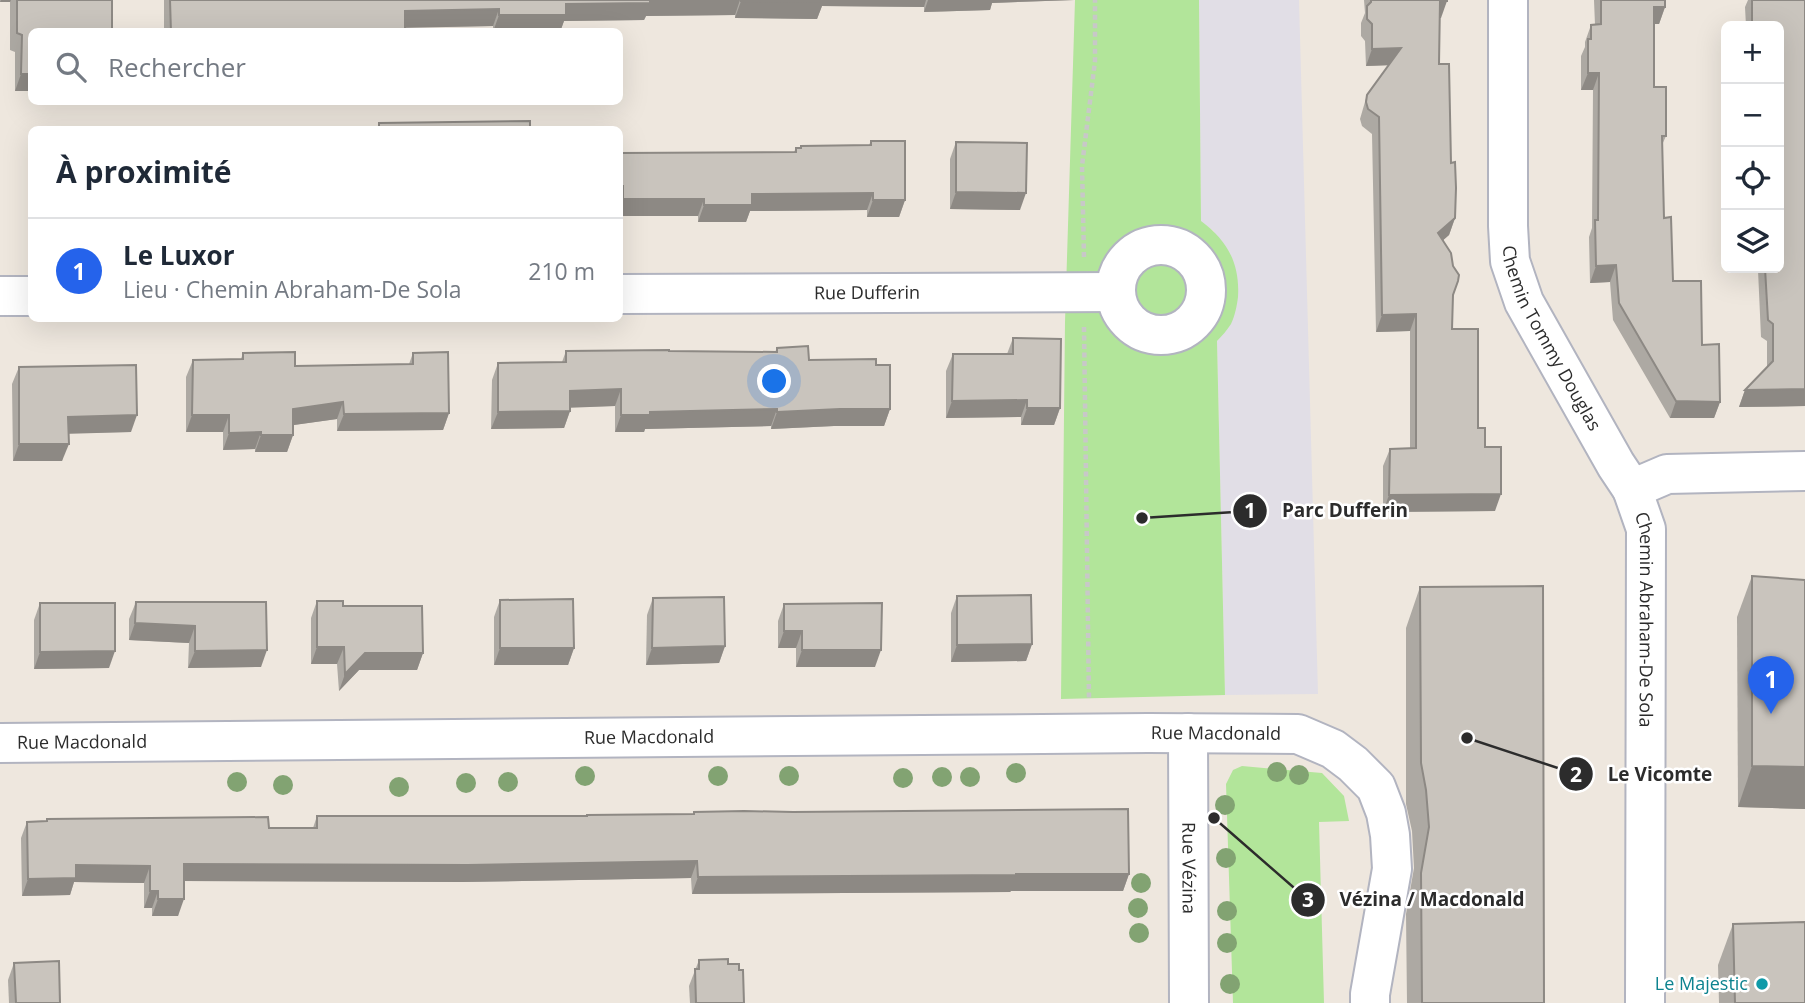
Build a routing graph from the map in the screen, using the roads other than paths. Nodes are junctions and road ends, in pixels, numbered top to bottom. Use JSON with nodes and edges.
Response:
{"nodes":[{"id":1,"x":1508,"y":0,"type":"edge"},
{"id":2,"x":1115,"y":292,"type":"dead end"},
{"id":3,"x":623,"y":294,"type":"edge"},
{"id":4,"x":0,"y":296,"type":"edge"},
{"id":5,"x":28,"y":296,"type":"edge"},
{"id":6,"x":1805,"y":471,"type":"edge"},
{"id":7,"x":1632,"y":489,"type":"junction"},
{"id":8,"x":1188,"y":733,"type":"junction"},
{"id":9,"x":0,"y":743,"type":"edge"},
{"id":10,"x":1189,"y":1003,"type":"edge"},
{"id":11,"x":1370,"y":1003,"type":"edge"},
{"id":12,"x":1645,"y":1003,"type":"edge"}],
"edges":[{"from":1,"to":7,"type":"street","name":"Chemin Tommy Douglas"},
{"from":2,"to":3,"type":"street","name":"Rue Dufferin"},
{"from":4,"to":5,"type":"street"},
{"from":6,"to":7,"type":"street"},
{"from":7,"to":12,"type":"street","name":"Chemin Abraham-De Sola"},
{"from":8,"to":9,"type":"street","name":"Rue Macdonald"},
{"from":8,"to":10,"type":"street","name":"Rue Vézina"},
{"from":8,"to":11,"type":"street","name":"Rue Macdonald"}]}
